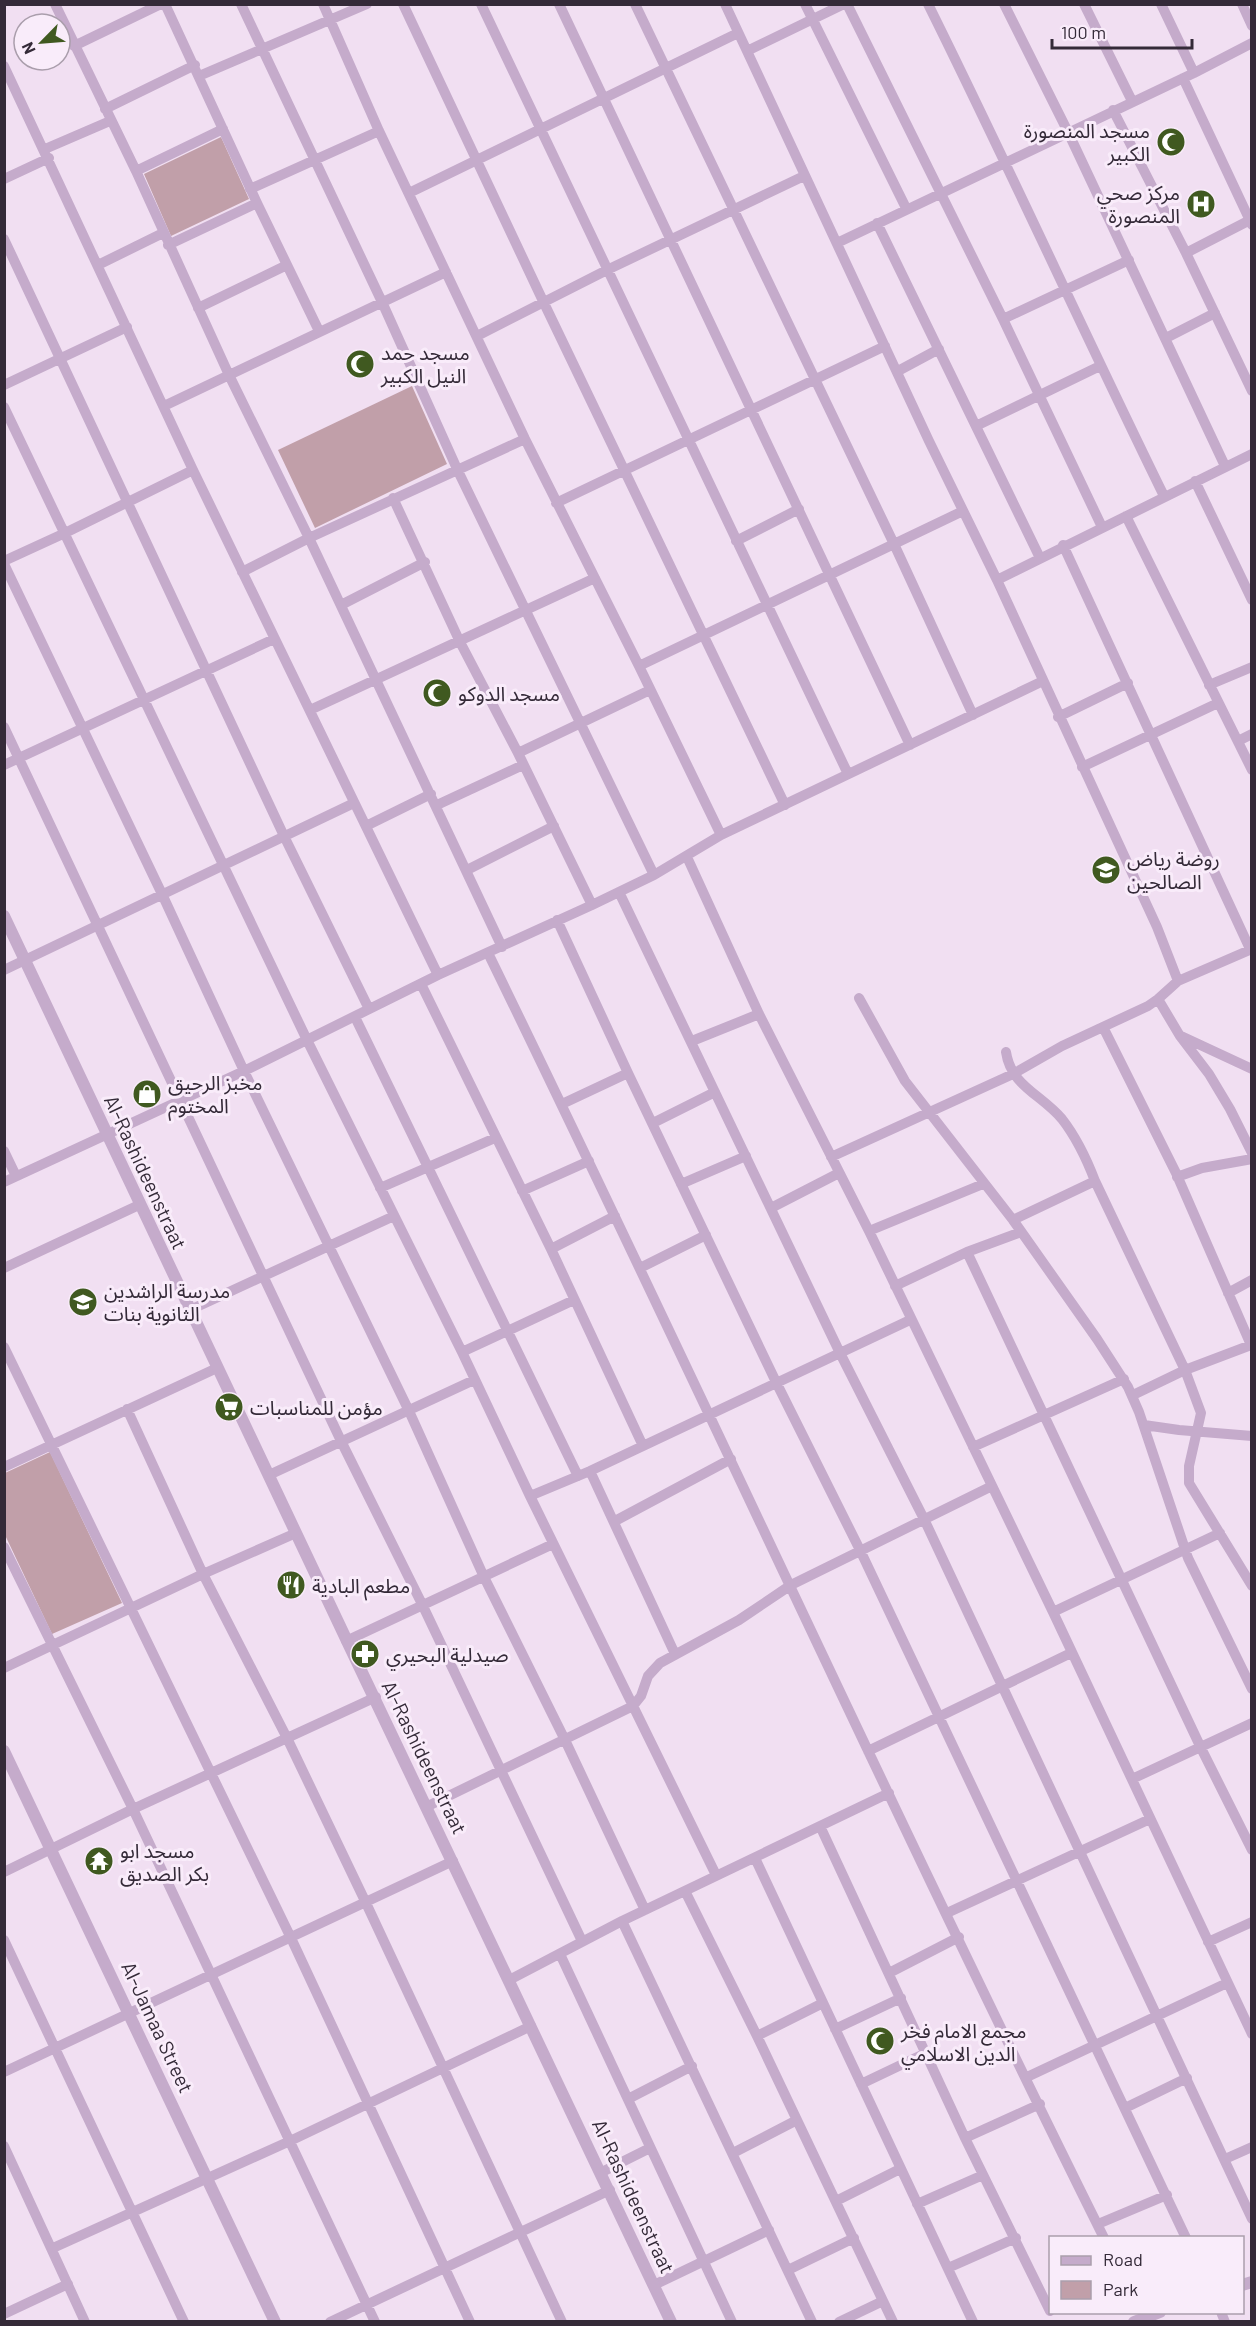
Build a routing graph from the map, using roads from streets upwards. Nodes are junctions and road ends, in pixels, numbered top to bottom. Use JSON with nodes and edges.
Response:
{"nodes":[{"id":1,"x":55,"y":4,"type":"edge"},
{"id":2,"x":161,"y":4,"type":"edge"},
{"id":3,"x":165,"y":4,"type":"edge"},
{"id":4,"x":241,"y":4,"type":"edge"},
{"id":5,"x":323,"y":4,"type":"edge"},
{"id":6,"x":367,"y":4,"type":"edge"},
{"id":7,"x":403,"y":4,"type":"edge"},
{"id":8,"x":481,"y":4,"type":"edge"},
{"id":9,"x":559,"y":4,"type":"edge"},
{"id":10,"x":635,"y":4,"type":"edge"},
{"id":11,"x":725,"y":4,"type":"edge"},
{"id":12,"x":805,"y":4,"type":"edge"},
{"id":13,"x":846,"y":4,"type":"edge"},
{"id":14,"x":928,"y":4,"type":"edge"},
{"id":15,"x":1004,"y":4,"type":"edge"},
{"id":16,"x":1084,"y":4,"type":"edge"},
{"id":17,"x":1161,"y":4,"type":"edge"},
{"id":18,"x":1242,"y":4,"type":"edge"},
{"id":19,"x":812,"y":19,"type":"junction"},
{"id":20,"x":330,"y":20,"type":"junction"},
{"id":21,"x":1251,"y":26,"type":"edge"},
{"id":22,"x":738,"y":33,"type":"junction"},
{"id":23,"x":1251,"y":43,"type":"edge"},
{"id":24,"x":74,"y":46,"type":"junction"},
{"id":25,"x":262,"y":48,"type":"junction"},
{"id":26,"x":747,"y":51,"type":"junction"},
{"id":27,"x":4,"y":66,"type":"edge"},
{"id":28,"x":665,"y":69,"type":"junction"},
{"id":29,"x":197,"y":71,"type":"junction"},
{"id":30,"x":1194,"y":73,"type":"junction"},
{"id":31,"x":1183,"y":78,"type":"junction"},
{"id":32,"x":603,"y":99,"type":"junction"},
{"id":33,"x":1132,"y":101,"type":"junction"},
{"id":34,"x":105,"y":109,"type":"junction"},
{"id":35,"x":1113,"y":110,"type":"junction"},
{"id":36,"x":110,"y":121,"type":"junction"},
{"id":37,"x":223,"y":129,"type":"junction"},
{"id":38,"x":541,"y":129,"type":"junction"},
{"id":39,"x":379,"y":131,"type":"junction"},
{"id":40,"x":1068,"y":132,"type":"junction"},
{"id":41,"x":47,"y":153,"type":"junction"},
{"id":42,"x":314,"y":160,"type":"junction"},
{"id":43,"x":476,"y":161,"type":"junction"},
{"id":44,"x":1006,"y":162,"type":"junction"},
{"id":45,"x":136,"y":171,"type":"junction"},
{"id":46,"x":804,"y":176,"type":"junction"},
{"id":47,"x":4,"y":178,"type":"edge"},
{"id":48,"x":250,"y":189,"type":"junction"},
{"id":49,"x":409,"y":193,"type":"junction"},
{"id":50,"x":940,"y":193,"type":"junction"},
{"id":51,"x":256,"y":203,"type":"junction"},
{"id":52,"x":906,"y":208,"type":"junction"},
{"id":53,"x":733,"y":210,"type":"junction"},
{"id":54,"x":1251,"y":222,"type":"edge"},
{"id":55,"x":877,"y":223,"type":"junction"},
{"id":56,"x":163,"y":233,"type":"junction"},
{"id":57,"x":4,"y":239,"type":"edge"},
{"id":58,"x":669,"y":240,"type":"junction"},
{"id":59,"x":837,"y":243,"type":"junction"},
{"id":60,"x":168,"y":245,"type":"junction"},
{"id":61,"x":1186,"y":253,"type":"junction"},
{"id":62,"x":1129,"y":260,"type":"junction"},
{"id":63,"x":98,"y":265,"type":"junction"},
{"id":64,"x":287,"y":265,"type":"junction"},
{"id":65,"x":607,"y":270,"type":"junction"},
{"id":66,"x":446,"y":272,"type":"junction"},
{"id":67,"x":1065,"y":290,"type":"junction"},
{"id":68,"x":543,"y":301,"type":"junction"},
{"id":69,"x":382,"y":302,"type":"junction"},
{"id":70,"x":198,"y":308,"type":"junction"},
{"id":71,"x":1215,"y":313,"type":"junction"},
{"id":72,"x":1003,"y":319,"type":"junction"},
{"id":73,"x":127,"y":327,"type":"junction"},
{"id":74,"x":319,"y":331,"type":"junction"},
{"id":75,"x":477,"y":336,"type":"junction"},
{"id":76,"x":1166,"y":338,"type":"junction"},
{"id":77,"x":885,"y":346,"type":"junction"},
{"id":78,"x":939,"y":349,"type":"junction"},
{"id":79,"x":60,"y":359,"type":"junction"},
{"id":80,"x":1100,"y":366,"type":"junction"},
{"id":81,"x":898,"y":371,"type":"junction"},
{"id":82,"x":229,"y":375,"type":"junction"},
{"id":83,"x":815,"y":380,"type":"junction"},
{"id":84,"x":4,"y":385,"type":"edge"},
{"id":85,"x":1251,"y":391,"type":"edge"},
{"id":86,"x":1039,"y":396,"type":"junction"},
{"id":87,"x":164,"y":406,"type":"junction"},
{"id":88,"x":4,"y":407,"type":"edge"},
{"id":89,"x":752,"y":411,"type":"junction"},
{"id":90,"x":976,"y":426,"type":"junction"},
{"id":91,"x":525,"y":439,"type":"junction"},
{"id":92,"x":689,"y":440,"type":"junction"},
{"id":93,"x":1251,"y":454,"type":"edge"},
{"id":94,"x":1226,"y":466,"type":"junction"},
{"id":95,"x":193,"y":470,"type":"junction"},
{"id":96,"x":626,"y":470,"type":"junction"},
{"id":97,"x":458,"y":471,"type":"junction"},
{"id":98,"x":1195,"y":481,"type":"junction"},
{"id":99,"x":1164,"y":496,"type":"junction"},
{"id":100,"x":393,"y":498,"type":"junction"},
{"id":101,"x":128,"y":503,"type":"junction"},
{"id":102,"x":556,"y":503,"type":"junction"},
{"id":103,"x":799,"y":509,"type":"junction"},
{"id":104,"x":963,"y":511,"type":"junction"},
{"id":105,"x":1126,"y":516,"type":"junction"},
{"id":106,"x":1102,"y":527,"type":"junction"},
{"id":107,"x":65,"y":533,"type":"junction"},
{"id":108,"x":309,"y":538,"type":"junction"},
{"id":109,"x":736,"y":541,"type":"junction"},
{"id":110,"x":894,"y":544,"type":"junction"},
{"id":111,"x":1063,"y":545,"type":"junction"},
{"id":112,"x":1040,"y":558,"type":"junction"},
{"id":113,"x":4,"y":562,"type":"edge"},
{"id":114,"x":424,"y":562,"type":"junction"},
{"id":115,"x":242,"y":572,"type":"junction"},
{"id":116,"x":831,"y":574,"type":"junction"},
{"id":117,"x":595,"y":578,"type":"junction"},
{"id":118,"x":997,"y":580,"type":"junction"},
{"id":119,"x":1251,"y":600,"type":"edge"},
{"id":120,"x":340,"y":604,"type":"junction"},
{"id":121,"x":766,"y":605,"type":"junction"},
{"id":122,"x":525,"y":611,"type":"junction"},
{"id":123,"x":703,"y":634,"type":"junction"},
{"id":124,"x":274,"y":639,"type":"junction"},
{"id":125,"x":460,"y":642,"type":"junction"},
{"id":126,"x":639,"y":666,"type":"junction"},
{"id":127,"x":1251,"y":667,"type":"edge"},
{"id":128,"x":206,"y":670,"type":"junction"},
{"id":129,"x":376,"y":680,"type":"junction"},
{"id":130,"x":1043,"y":681,"type":"junction"},
{"id":131,"x":1128,"y":683,"type":"junction"},
{"id":132,"x":1209,"y":686,"type":"junction"},
{"id":133,"x":650,"y":690,"type":"junction"},
{"id":134,"x":145,"y":700,"type":"junction"},
{"id":135,"x":1218,"y":703,"type":"junction"},
{"id":136,"x":310,"y":710,"type":"junction"},
{"id":137,"x":973,"y":715,"type":"junction"},
{"id":138,"x":1058,"y":717,"type":"junction"},
{"id":139,"x":581,"y":723,"type":"junction"},
{"id":140,"x":84,"y":727,"type":"junction"},
{"id":141,"x":4,"y":728,"type":"edge"},
{"id":142,"x":1152,"y":734,"type":"junction"},
{"id":143,"x":1251,"y":734,"type":"edge"},
{"id":144,"x":1238,"y":741,"type":"junction"},
{"id":145,"x":910,"y":745,"type":"junction"},
{"id":146,"x":518,"y":753,"type":"junction"},
{"id":147,"x":20,"y":759,"type":"junction"},
{"id":148,"x":4,"y":765,"type":"edge"},
{"id":149,"x":523,"y":765,"type":"junction"},
{"id":150,"x":1082,"y":767,"type":"junction"},
{"id":151,"x":1251,"y":770,"type":"edge"},
{"id":152,"x":848,"y":774,"type":"junction"},
{"id":153,"x":431,"y":794,"type":"junction"},
{"id":154,"x":354,"y":802,"type":"junction"},
{"id":155,"x":785,"y":805,"type":"junction"},
{"id":156,"x":437,"y":806,"type":"junction"},
{"id":157,"x":366,"y":826,"type":"junction"},
{"id":158,"x":554,"y":826,"type":"junction"},
{"id":159,"x":721,"y":835,"type":"junction"},
{"id":160,"x":284,"y":836,"type":"junction"},
{"id":161,"x":687,"y":857,"type":"junction"},
{"id":162,"x":222,"y":864,"type":"junction"},
{"id":163,"x":467,"y":870,"type":"junction"},
{"id":164,"x":654,"y":875,"type":"junction"},
{"id":165,"x":619,"y":892,"type":"junction"},
{"id":166,"x":162,"y":894,"type":"junction"},
{"id":167,"x":592,"y":905,"type":"junction"},
{"id":168,"x":4,"y":916,"type":"edge"},
{"id":169,"x":557,"y":920,"type":"junction"},
{"id":170,"x":97,"y":924,"type":"junction"},
{"id":171,"x":502,"y":946,"type":"junction"},
{"id":172,"x":1251,"y":949,"type":"edge"},
{"id":173,"x":488,"y":953,"type":"junction"},
{"id":174,"x":25,"y":959,"type":"junction"},
{"id":175,"x":4,"y":970,"type":"edge"},
{"id":176,"x":438,"y":975,"type":"junction"},
{"id":177,"x":1178,"y":981,"type":"junction"},
{"id":178,"x":421,"y":984,"type":"junction"},
{"id":179,"x":859,"y":998,"type":"dead end"},
{"id":180,"x":1158,"y":999,"type":"junction"},
{"id":181,"x":369,"y":1009,"type":"junction"},
{"id":182,"x":759,"y":1014,"type":"junction"},
{"id":183,"x":355,"y":1017,"type":"junction"},
{"id":184,"x":1103,"y":1027,"type":"junction"},
{"id":185,"x":1180,"y":1036,"type":"junction"},
{"id":186,"x":307,"y":1040,"type":"junction"},
{"id":187,"x":692,"y":1041,"type":"junction"},
{"id":188,"x":1006,"y":1052,"type":"dead end"},
{"id":189,"x":1251,"y":1069,"type":"edge"},
{"id":190,"x":244,"y":1071,"type":"junction"},
{"id":191,"x":628,"y":1073,"type":"junction"},
{"id":192,"x":1013,"y":1074,"type":"junction"},
{"id":193,"x":715,"y":1092,"type":"junction"},
{"id":194,"x":179,"y":1100,"type":"junction"},
{"id":195,"x":562,"y":1104,"type":"junction"},
{"id":196,"x":928,"y":1113,"type":"junction"},
{"id":197,"x":653,"y":1123,"type":"junction"},
{"id":198,"x":106,"y":1133,"type":"junction"},
{"id":199,"x":495,"y":1138,"type":"junction"},
{"id":200,"x":4,"y":1151,"type":"edge"},
{"id":201,"x":1251,"y":1153,"type":"edge"},
{"id":202,"x":746,"y":1156,"type":"junction"},
{"id":203,"x":831,"y":1157,"type":"junction"},
{"id":204,"x":1251,"y":1160,"type":"edge"},
{"id":205,"x":589,"y":1161,"type":"junction"},
{"id":206,"x":427,"y":1167,"type":"junction"},
{"id":207,"x":839,"y":1173,"type":"junction"},
{"id":208,"x":16,"y":1176,"type":"junction"},
{"id":209,"x":1177,"y":1177,"type":"junction"},
{"id":210,"x":1095,"y":1181,"type":"junction"},
{"id":211,"x":4,"y":1182,"type":"edge"},
{"id":212,"x":681,"y":1184,"type":"junction"},
{"id":213,"x":983,"y":1184,"type":"junction"},
{"id":214,"x":380,"y":1188,"type":"junction"},
{"id":215,"x":522,"y":1191,"type":"junction"},
{"id":216,"x":139,"y":1205,"type":"junction"},
{"id":217,"x":771,"y":1208,"type":"junction"},
{"id":218,"x":394,"y":1216,"type":"junction"},
{"id":219,"x":615,"y":1216,"type":"junction"},
{"id":220,"x":1013,"y":1220,"type":"junction"},
{"id":221,"x":869,"y":1231,"type":"junction"},
{"id":222,"x":1021,"y":1232,"type":"junction"},
{"id":223,"x":706,"y":1235,"type":"junction"},
{"id":224,"x":329,"y":1246,"type":"junction"},
{"id":225,"x":551,"y":1249,"type":"junction"},
{"id":226,"x":967,"y":1252,"type":"junction"},
{"id":227,"x":4,"y":1268,"type":"edge"},
{"id":228,"x":640,"y":1268,"type":"junction"},
{"id":229,"x":263,"y":1278,"type":"junction"},
{"id":230,"x":1251,"y":1281,"type":"edge"},
{"id":231,"x":895,"y":1286,"type":"junction"},
{"id":232,"x":1228,"y":1293,"type":"junction"},
{"id":233,"x":574,"y":1300,"type":"junction"},
{"id":234,"x":190,"y":1310,"type":"junction"},
{"id":235,"x":910,"y":1320,"type":"junction"},
{"id":236,"x":507,"y":1331,"type":"junction"},
{"id":237,"x":1251,"y":1346,"type":"edge"},
{"id":238,"x":4,"y":1347,"type":"edge"},
{"id":239,"x":462,"y":1352,"type":"junction"},
{"id":240,"x":840,"y":1353,"type":"junction"},
{"id":241,"x":217,"y":1368,"type":"junction"},
{"id":242,"x":1185,"y":1370,"type":"junction"},
{"id":243,"x":1124,"y":1379,"type":"junction"},
{"id":244,"x":474,"y":1380,"type":"junction"},
{"id":245,"x":776,"y":1382,"type":"junction"},
{"id":246,"x":1133,"y":1395,"type":"junction"},
{"id":247,"x":127,"y":1409,"type":"junction"},
{"id":248,"x":409,"y":1412,"type":"junction"},
{"id":249,"x":708,"y":1415,"type":"junction"},
{"id":250,"x":1045,"y":1416,"type":"junction"},
{"id":251,"x":1144,"y":1425,"type":"junction"},
{"id":252,"x":1196,"y":1431,"type":"junction"},
{"id":253,"x":1251,"y":1436,"type":"edge"},
{"id":254,"x":342,"y":1443,"type":"junction"},
{"id":255,"x":52,"y":1444,"type":"junction"},
{"id":256,"x":643,"y":1446,"type":"junction"},
{"id":257,"x":973,"y":1447,"type":"junction"},
{"id":258,"x":730,"y":1459,"type":"junction"},
{"id":259,"x":4,"y":1467,"type":"edge"},
{"id":260,"x":590,"y":1471,"type":"junction"},
{"id":261,"x":269,"y":1475,"type":"junction"},
{"id":262,"x":578,"y":1476,"type":"junction"},
{"id":263,"x":992,"y":1486,"type":"junction"},
{"id":264,"x":530,"y":1496,"type":"junction"},
{"id":265,"x":924,"y":1519,"type":"junction"},
{"id":266,"x":615,"y":1521,"type":"junction"},
{"id":267,"x":296,"y":1533,"type":"junction"},
{"id":268,"x":1220,"y":1533,"type":"junction"},
{"id":269,"x":553,"y":1544,"type":"junction"},
{"id":270,"x":4,"y":1547,"type":"edge"},
{"id":271,"x":860,"y":1550,"type":"junction"},
{"id":272,"x":1186,"y":1551,"type":"junction"},
{"id":273,"x":203,"y":1574,"type":"junction"},
{"id":274,"x":484,"y":1577,"type":"junction"},
{"id":275,"x":1123,"y":1580,"type":"junction"},
{"id":276,"x":791,"y":1585,"type":"junction"},
{"id":277,"x":1251,"y":1586,"type":"edge"},
{"id":278,"x":422,"y":1604,"type":"junction"},
{"id":279,"x":130,"y":1608,"type":"junction"},
{"id":280,"x":1053,"y":1612,"type":"junction"},
{"id":281,"x":346,"y":1641,"type":"junction"},
{"id":282,"x":52,"y":1646,"type":"junction"},
{"id":283,"x":1071,"y":1653,"type":"junction"},
{"id":284,"x":675,"y":1654,"type":"junction"},
{"id":285,"x":4,"y":1668,"type":"edge"},
{"id":286,"x":1001,"y":1686,"type":"junction"},
{"id":287,"x":1251,"y":1689,"type":"edge"},
{"id":288,"x":375,"y":1697,"type":"junction"},
{"id":289,"x":633,"y":1706,"type":"junction"},
{"id":290,"x":939,"y":1717,"type":"junction"},
{"id":291,"x":1251,"y":1723,"type":"edge"},
{"id":292,"x":287,"y":1738,"type":"junction"},
{"id":293,"x":565,"y":1740,"type":"junction"},
{"id":294,"x":1201,"y":1748,"type":"junction"},
{"id":295,"x":4,"y":1750,"type":"edge"},
{"id":296,"x":868,"y":1751,"type":"junction"},
{"id":297,"x":502,"y":1771,"type":"junction"},
{"id":298,"x":210,"y":1774,"type":"junction"},
{"id":299,"x":1132,"y":1779,"type":"junction"},
{"id":300,"x":889,"y":1793,"type":"junction"},
{"id":301,"x":428,"y":1806,"type":"junction"},
{"id":302,"x":133,"y":1809,"type":"junction"},
{"id":303,"x":1150,"y":1819,"type":"junction"},
{"id":304,"x":820,"y":1826,"type":"junction"},
{"id":305,"x":51,"y":1849,"type":"junction"},
{"id":306,"x":1251,"y":1850,"type":"edge"},
{"id":307,"x":1079,"y":1851,"type":"junction"},
{"id":308,"x":755,"y":1858,"type":"junction"},
{"id":309,"x":453,"y":1861,"type":"junction"},
{"id":310,"x":4,"y":1872,"type":"edge"},
{"id":311,"x":716,"y":1875,"type":"junction"},
{"id":312,"x":1018,"y":1881,"type":"junction"},
{"id":313,"x":685,"y":1891,"type":"junction"},
{"id":314,"x":366,"y":1902,"type":"junction"},
{"id":315,"x":645,"y":1910,"type":"junction"},
{"id":316,"x":947,"y":1913,"type":"junction"},
{"id":317,"x":622,"y":1921,"type":"junction"},
{"id":318,"x":1251,"y":1922,"type":"edge"},
{"id":319,"x":959,"y":1937,"type":"junction"},
{"id":320,"x":291,"y":1938,"type":"junction"},
{"id":321,"x":4,"y":1940,"type":"edge"},
{"id":322,"x":582,"y":1941,"type":"junction"},
{"id":323,"x":1208,"y":1942,"type":"junction"},
{"id":324,"x":560,"y":1954,"type":"junction"},
{"id":325,"x":889,"y":1973,"type":"junction"},
{"id":326,"x":211,"y":1974,"type":"junction"},
{"id":327,"x":509,"y":1980,"type":"junction"},
{"id":328,"x":1227,"y":1983,"type":"junction"},
{"id":329,"x":901,"y":1998,"type":"junction"},
{"id":330,"x":823,"y":2003,"type":"junction"},
{"id":331,"x":130,"y":2012,"type":"junction"},
{"id":332,"x":1158,"y":2016,"type":"junction"},
{"id":333,"x":531,"y":2026,"type":"junction"},
{"id":334,"x":835,"y":2029,"type":"junction"},
{"id":335,"x":1251,"y":2034,"type":"edge"},
{"id":336,"x":757,"y":2036,"type":"junction"},
{"id":337,"x":1094,"y":2046,"type":"junction"},
{"id":338,"x":54,"y":2047,"type":"junction"},
{"id":339,"x":926,"y":2052,"type":"junction"},
{"id":340,"x":692,"y":2066,"type":"junction"},
{"id":341,"x":444,"y":2068,"type":"junction"},
{"id":342,"x":4,"y":2072,"type":"edge"},
{"id":343,"x":1027,"y":2078,"type":"junction"},
{"id":344,"x":1187,"y":2078,"type":"junction"},
{"id":345,"x":861,"y":2084,"type":"junction"},
{"id":346,"x":628,"y":2099,"type":"junction"},
{"id":347,"x":369,"y":2104,"type":"junction"},
{"id":348,"x":1040,"y":2104,"type":"junction"},
{"id":349,"x":1125,"y":2108,"type":"junction"},
{"id":350,"x":796,"y":2120,"type":"junction"},
{"id":351,"x":965,"y":2138,"type":"junction"},
{"id":352,"x":290,"y":2141,"type":"junction"},
{"id":353,"x":4,"y":2146,"type":"edge"},
{"id":354,"x":1251,"y":2147,"type":"edge"},
{"id":355,"x":650,"y":2148,"type":"junction"},
{"id":356,"x":733,"y":2153,"type":"junction"},
{"id":357,"x":1225,"y":2159,"type":"junction"},
{"id":358,"x":900,"y":2169,"type":"junction"},
{"id":359,"x":602,"y":2172,"type":"junction"},
{"id":360,"x":983,"y":2175,"type":"junction"},
{"id":361,"x":208,"y":2178,"type":"junction"},
{"id":362,"x":610,"y":2190,"type":"junction"},
{"id":363,"x":1167,"y":2195,"type":"junction"},
{"id":364,"x":836,"y":2201,"type":"junction"},
{"id":365,"x":917,"y":2205,"type":"junction"},
{"id":366,"x":133,"y":2211,"type":"junction"},
{"id":367,"x":1251,"y":2219,"type":"edge"},
{"id":368,"x":1098,"y":2224,"type":"junction"},
{"id":369,"x":769,"y":2230,"type":"junction"},
{"id":370,"x":520,"y":2232,"type":"junction"},
{"id":371,"x":1103,"y":2236,"type":"edge"},
{"id":372,"x":1185,"y":2236,"type":"edge"},
{"id":373,"x":854,"y":2238,"type":"junction"},
{"id":374,"x":1016,"y":2238,"type":"junction"},
{"id":375,"x":53,"y":2248,"type":"junction"},
{"id":376,"x":704,"y":2262,"type":"junction"},
{"id":377,"x":446,"y":2268,"type":"junction"},
{"id":378,"x":948,"y":2268,"type":"junction"},
{"id":379,"x":788,"y":2270,"type":"junction"},
{"id":380,"x":68,"y":2284,"type":"junction"},
{"id":381,"x":654,"y":2285,"type":"junction"},
{"id":382,"x":883,"y":2301,"type":"junction"},
{"id":383,"x":367,"y":2304,"type":"junction"},
{"id":384,"x":1049,"y":2308,"type":"edge"},
{"id":385,"x":4,"y":2314,"type":"edge"},
{"id":386,"x":85,"y":2322,"type":"edge"},
{"id":387,"x":184,"y":2322,"type":"edge"},
{"id":388,"x":275,"y":2322,"type":"edge"},
{"id":389,"x":330,"y":2322,"type":"edge"},
{"id":390,"x":375,"y":2322,"type":"edge"},
{"id":391,"x":470,"y":2322,"type":"edge"},
{"id":392,"x":562,"y":2322,"type":"edge"},
{"id":393,"x":671,"y":2322,"type":"edge"},
{"id":394,"x":732,"y":2322,"type":"edge"},
{"id":395,"x":812,"y":2322,"type":"edge"},
{"id":396,"x":839,"y":2322,"type":"edge"},
{"id":397,"x":893,"y":2322,"type":"edge"},
{"id":398,"x":973,"y":2322,"type":"edge"}],
"edges":[{"from":1,"to":24,"type":"street"},
{"from":2,"to":24,"type":"street"},
{"from":3,"to":29,"type":"street"},
{"from":4,"to":25,"type":"street"},
{"from":5,"to":20,"type":"street"},
{"from":6,"to":20,"type":"street"},
{"from":7,"to":43,"type":"street"},
{"from":8,"to":38,"type":"street"},
{"from":9,"to":32,"type":"street"},
{"from":10,"to":28,"type":"street"},
{"from":11,"to":22,"type":"street"},
{"from":12,"to":19,"type":"street"},
{"from":13,"to":19,"type":"street"},
{"from":13,"to":50,"type":"street"},
{"from":14,"to":44,"type":"street"},
{"from":15,"to":40,"type":"street"},
{"from":16,"to":33,"type":"street"},
{"from":17,"to":30,"type":"street"},
{"from":18,"to":21,"type":"street"},
{"from":19,"to":26,"type":"street"},
{"from":19,"to":52,"type":"street"},
{"from":20,"to":25,"type":"street"},
{"from":20,"to":39,"type":"street"},
{"from":22,"to":26,"type":"street"},
{"from":22,"to":28,"type":"street"},
{"from":23,"to":30,"type":"street"},
{"from":24,"to":34,"type":"street"},
{"from":25,"to":29,"type":"street"},
{"from":25,"to":42,"type":"street"},
{"from":26,"to":46,"type":"street"},
{"from":27,"to":41,"type":"street"},
{"from":28,"to":32,"type":"street"},
{"from":28,"to":53,"type":"street"},
{"from":29,"to":34,"type":"street"},
{"from":29,"to":37,"type":"street"},
{"from":30,"to":31,"type":"street"},
{"from":31,"to":33,"type":"street"},
{"from":31,"to":54,"type":"street"},
{"from":32,"to":38,"type":"street"},
{"from":32,"to":58,"type":"street"},
{"from":33,"to":35,"type":"street"},
{"from":34,"to":36,"type":"street"},
{"from":35,"to":40,"type":"street"},
{"from":35,"to":61,"type":"street"},
{"from":36,"to":41,"type":"street"},
{"from":36,"to":45,"type":"street"},
{"from":37,"to":45,"type":"street"},
{"from":37,"to":48,"type":"street"},
{"from":38,"to":43,"type":"street"},
{"from":38,"to":65,"type":"street"},
{"from":39,"to":42,"type":"street"},
{"from":39,"to":49,"type":"street"},
{"from":40,"to":44,"type":"street"},
{"from":40,"to":62,"type":"street"},
{"from":41,"to":47,"type":"street"},
{"from":41,"to":63,"type":"street"},
{"from":42,"to":48,"type":"street"},
{"from":42,"to":69,"type":"street"},
{"from":43,"to":49,"type":"street"},
{"from":43,"to":68,"type":"street"},
{"from":44,"to":50,"type":"street"},
{"from":44,"to":67,"type":"street"},
{"from":45,"to":56,"type":"street"},
{"from":46,"to":53,"type":"street"},
{"from":46,"to":59,"type":"street"},
{"from":48,"to":51,"type":"street"},
{"from":49,"to":66,"type":"street"},
{"from":50,"to":52,"type":"street"},
{"from":50,"to":72,"type":"street"},
{"from":51,"to":60,"type":"street"},
{"from":51,"to":64,"type":"street"},
{"from":52,"to":55,"type":"street"},
{"from":53,"to":58,"type":"street"},
{"from":53,"to":83,"type":"street"},
{"from":54,"to":61,"type":"street"},
{"from":55,"to":59,"type":"street"},
{"from":55,"to":78,"type":"street"},
{"from":56,"to":60,"type":"street"},
{"from":56,"to":63,"type":"street"},
{"from":57,"to":79,"type":"street"},
{"from":58,"to":65,"type":"street"},
{"from":58,"to":89,"type":"street"},
{"from":59,"to":77,"type":"street"},
{"from":60,"to":70,"type":"street"},
{"from":61,"to":71,"type":"street"},
{"from":62,"to":67,"type":"street"},
{"from":62,"to":76,"type":"street"},
{"from":63,"to":73,"type":"street"},
{"from":64,"to":70,"type":"street"},
{"from":64,"to":74,"type":"street"},
{"from":65,"to":68,"type":"street"},
{"from":65,"to":92,"type":"street"},
{"from":66,"to":69,"type":"street"},
{"from":66,"to":75,"type":"street"},
{"from":67,"to":72,"type":"street"},
{"from":67,"to":80,"type":"street"},
{"from":68,"to":75,"type":"street"},
{"from":68,"to":96,"type":"street"},
{"from":69,"to":74,"type":"street"},
{"from":69,"to":97,"type":"street"},
{"from":70,"to":82,"type":"street"},
{"from":71,"to":76,"type":"street"},
{"from":71,"to":85,"type":"street"},
{"from":72,"to":86,"type":"street"},
{"from":73,"to":79,"type":"street"},
{"from":73,"to":87,"type":"street"},
{"from":74,"to":82,"type":"street"},
{"from":75,"to":91,"type":"street"},
{"from":76,"to":94,"type":"street"},
{"from":77,"to":81,"type":"street"},
{"from":77,"to":83,"type":"street"},
{"from":78,"to":81,"type":"street"},
{"from":78,"to":90,"type":"street"},
{"from":79,"to":84,"type":"street"},
{"from":79,"to":101,"type":"street"},
{"from":80,"to":86,"type":"street"},
{"from":80,"to":99,"type":"street"},
{"from":81,"to":104,"type":"street"},
{"from":82,"to":87,"type":"street"},
{"from":82,"to":108,"type":"street"},
{"from":83,"to":89,"type":"street"},
{"from":83,"to":110,"type":"street"},
{"from":86,"to":90,"type":"street"},
{"from":86,"to":106,"type":"street"},
{"from":87,"to":95,"type":"street"},
{"from":88,"to":107,"type":"street"},
{"from":89,"to":92,"type":"street"},
{"from":89,"to":103,"type":"street"},
{"from":90,"to":112,"type":"street"},
{"from":91,"to":97,"type":"street"},
{"from":91,"to":102,"type":"street"},
{"from":92,"to":96,"type":"street"},
{"from":92,"to":109,"type":"street"},
{"from":93,"to":94,"type":"street"},
{"from":94,"to":98,"type":"street"},
{"from":95,"to":101,"type":"street"},
{"from":95,"to":115,"type":"street"},
{"from":96,"to":102,"type":"street"},
{"from":96,"to":123,"type":"street"},
{"from":97,"to":100,"type":"street"},
{"from":97,"to":122,"type":"street"},
{"from":98,"to":99,"type":"street"},
{"from":98,"to":119,"type":"street"},
{"from":99,"to":105,"type":"street"},
{"from":100,"to":108,"type":"street"},
{"from":100,"to":114,"type":"street"},
{"from":101,"to":107,"type":"street"},
{"from":101,"to":128,"type":"street"},
{"from":102,"to":117,"type":"street"},
{"from":103,"to":109,"type":"street"},
{"from":103,"to":116,"type":"street"},
{"from":104,"to":110,"type":"street"},
{"from":104,"to":118,"type":"street"},
{"from":105,"to":106,"type":"street"},
{"from":105,"to":132,"type":"street"},
{"from":106,"to":111,"type":"street"},
{"from":107,"to":113,"type":"street"},
{"from":107,"to":134,"type":"street"},
{"from":108,"to":115,"type":"street"},
{"from":108,"to":120,"type":"street"},
{"from":109,"to":121,"type":"street"},
{"from":110,"to":116,"type":"street"},
{"from":110,"to":137,"type":"street"},
{"from":111,"to":112,"type":"street"},
{"from":111,"to":131,"type":"street"},
{"from":112,"to":118,"type":"street"},
{"from":113,"to":140,"type":"street"},
{"from":114,"to":120,"type":"street"},
{"from":114,"to":125,"type":"street"},
{"from":115,"to":124,"type":"street"},
{"from":116,"to":121,"type":"street"},
{"from":116,"to":145,"type":"street"},
{"from":117,"to":122,"type":"street"},
{"from":117,"to":126,"type":"street"},
{"from":118,"to":130,"type":"street"},
{"from":120,"to":129,"type":"street"},
{"from":121,"to":123,"type":"street"},
{"from":121,"to":152,"type":"street"},
{"from":122,"to":125,"type":"street"},
{"from":122,"to":139,"type":"street"},
{"from":123,"to":126,"type":"street"},
{"from":123,"to":155,"type":"street"},
{"from":124,"to":128,"type":"street"},
{"from":124,"to":136,"type":"street"},
{"from":125,"to":129,"type":"street"},
{"from":125,"to":146,"type":"street"},
{"from":126,"to":133,"type":"street"},
{"from":127,"to":132,"type":"street"},
{"from":128,"to":134,"type":"street"},
{"from":128,"to":160,"type":"street"},
{"from":129,"to":136,"type":"street"},
{"from":129,"to":153,"type":"street"},
{"from":130,"to":137,"type":"street"},
{"from":130,"to":138,"type":"street"},
{"from":131,"to":138,"type":"street"},
{"from":131,"to":142,"type":"street"},
{"from":132,"to":135,"type":"street"},
{"from":133,"to":139,"type":"street"},
{"from":133,"to":159,"type":"street"},
{"from":134,"to":140,"type":"street"},
{"from":134,"to":162,"type":"street"},
{"from":135,"to":142,"type":"street"},
{"from":135,"to":144,"type":"street"},
{"from":136,"to":154,"type":"street"},
{"from":137,"to":145,"type":"street"},
{"from":138,"to":150,"type":"street"},
{"from":139,"to":146,"type":"street"},
{"from":139,"to":164,"type":"street"},
{"from":140,"to":147,"type":"street"},
{"from":140,"to":166,"type":"street"},
{"from":141,"to":147,"type":"street"},
{"from":142,"to":150,"type":"street"},
{"from":142,"to":172,"type":"street"},
{"from":143,"to":144,"type":"street"},
{"from":144,"to":151,"type":"street"},
{"from":145,"to":152,"type":"street"},
{"from":146,"to":149,"type":"street"},
{"from":147,"to":148,"type":"street"},
{"from":147,"to":170,"type":"street"},
{"from":149,"to":156,"type":"street"},
{"from":149,"to":158,"type":"street"},
{"from":150,"to":177,"type":"street"},
{"from":152,"to":155,"type":"street"},
{"from":153,"to":156,"type":"street"},
{"from":153,"to":157,"type":"street"},
{"from":154,"to":157,"type":"street"},
{"from":154,"to":160,"type":"street"},
{"from":155,"to":159,"type":"street"},
{"from":156,"to":163,"type":"street"},
{"from":157,"to":176,"type":"street"},
{"from":158,"to":163,"type":"street"},
{"from":158,"to":167,"type":"street"},
{"from":159,"to":161,"type":"street"},
{"from":160,"to":162,"type":"street"},
{"from":160,"to":181,"type":"street"},
{"from":161,"to":164,"type":"street"},
{"from":161,"to":182,"type":"street"},
{"from":162,"to":166,"type":"street"},
{"from":162,"to":186,"type":"street"},
{"from":163,"to":171,"type":"street"},
{"from":164,"to":165,"type":"street"},
{"from":165,"to":167,"type":"street"},
{"from":165,"to":187,"type":"street"},
{"from":166,"to":170,"type":"street"},
{"from":166,"to":190,"type":"street"},
{"from":167,"to":169,"type":"street"},
{"from":168,"to":174,"type":"street","name":"Al-Rashideenstraat"},
{"from":169,"to":171,"type":"street"},
{"from":169,"to":191,"type":"street"},
{"from":170,"to":174,"type":"street"},
{"from":170,"to":194,"type":"street"},
{"from":171,"to":173,"type":"street"},
{"from":172,"to":177,"type":"street"},
{"from":173,"to":176,"type":"street"},
{"from":173,"to":195,"type":"street"},
{"from":174,"to":175,"type":"street"},
{"from":174,"to":198,"type":"street","name":"Al-Rashideenstraat"},
{"from":176,"to":178,"type":"street"},
{"from":177,"to":180,"type":"street"},
{"from":178,"to":181,"type":"street"},
{"from":178,"to":199,"type":"street"},
{"from":179,"to":196,"type":"street"},
{"from":180,"to":184,"type":"street"},
{"from":180,"to":185,"type":"street"},
{"from":181,"to":183,"type":"street"},
{"from":182,"to":187,"type":"street"},
{"from":182,"to":203,"type":"street"},
{"from":183,"to":186,"type":"street"},
{"from":183,"to":206,"type":"street"},
{"from":184,"to":192,"type":"street"},
{"from":184,"to":209,"type":"street"},
{"from":185,"to":189,"type":"street"},
{"from":185,"to":201,"type":"street"},
{"from":186,"to":190,"type":"street"},
{"from":186,"to":214,"type":"street"},
{"from":187,"to":193,"type":"street"},
{"from":188,"to":192,"type":"street"},
{"from":190,"to":194,"type":"street"},
{"from":190,"to":224,"type":"street"},
{"from":191,"to":195,"type":"street"},
{"from":191,"to":197,"type":"street"},
{"from":192,"to":196,"type":"street"},
{"from":192,"to":210,"type":"street"},
{"from":193,"to":197,"type":"street"},
{"from":193,"to":202,"type":"street"},
{"from":194,"to":198,"type":"street"},
{"from":194,"to":229,"type":"street"},
{"from":195,"to":205,"type":"street"},
{"from":196,"to":203,"type":"street"},
{"from":196,"to":213,"type":"street"},
{"from":197,"to":212,"type":"street"},
{"from":198,"to":208,"type":"street"},
{"from":198,"to":216,"type":"street","name":"Al-Rashideenstraat"},
{"from":199,"to":206,"type":"street"},
{"from":199,"to":215,"type":"street"},
{"from":200,"to":208,"type":"street"},
{"from":202,"to":212,"type":"street"},
{"from":202,"to":217,"type":"street"},
{"from":203,"to":207,"type":"street"},
{"from":204,"to":209,"type":"street"},
{"from":205,"to":215,"type":"street"},
{"from":205,"to":219,"type":"street"},
{"from":206,"to":214,"type":"street"},
{"from":206,"to":236,"type":"street"},
{"from":207,"to":217,"type":"street"},
{"from":207,"to":221,"type":"street"},
{"from":208,"to":211,"type":"street"},
{"from":209,"to":232,"type":"street"},
{"from":210,"to":220,"type":"street"},
{"from":210,"to":242,"type":"street"},
{"from":212,"to":223,"type":"street"},
{"from":213,"to":220,"type":"street"},
{"from":213,"to":221,"type":"street"},
{"from":214,"to":218,"type":"street"},
{"from":215,"to":225,"type":"street"},
{"from":216,"to":227,"type":"street"},
{"from":216,"to":234,"type":"street","name":"Al-Rashideenstraat"},
{"from":217,"to":240,"type":"street"},
{"from":218,"to":224,"type":"street"},
{"from":218,"to":239,"type":"street"},
{"from":219,"to":225,"type":"street"},
{"from":219,"to":228,"type":"street"},
{"from":220,"to":222,"type":"street"},
{"from":221,"to":231,"type":"street"},
{"from":222,"to":226,"type":"street"},
{"from":222,"to":243,"type":"street"},
{"from":223,"to":228,"type":"street"},
{"from":223,"to":245,"type":"street"},
{"from":224,"to":229,"type":"street"},
{"from":224,"to":248,"type":"street"},
{"from":225,"to":233,"type":"street"},
{"from":226,"to":231,"type":"street"},
{"from":226,"to":250,"type":"street"},
{"from":228,"to":249,"type":"street"},
{"from":229,"to":234,"type":"street"},
{"from":229,"to":254,"type":"street"},
{"from":230,"to":232,"type":"street"},
{"from":231,"to":235,"type":"street"},
{"from":232,"to":237,"type":"street"},
{"from":233,"to":236,"type":"street"},
{"from":233,"to":256,"type":"street"},
{"from":234,"to":241,"type":"street","name":"Al-Rashideenstraat"},
{"from":235,"to":240,"type":"street"},
{"from":235,"to":257,"type":"street"},
{"from":236,"to":239,"type":"street"},
{"from":236,"to":262,"type":"street"},
{"from":237,"to":242,"type":"street"},
{"from":238,"to":255,"type":"street"},
{"from":239,"to":244,"type":"street"},
{"from":240,"to":245,"type":"street"},
{"from":240,"to":265,"type":"street"},
{"from":241,"to":247,"type":"street"},
{"from":241,"to":261,"type":"street","name":"Al-Rashideenstraat"},
{"from":242,"to":246,"type":"street"},
{"from":242,"to":252,"type":"street"},
{"from":243,"to":246,"type":"street"},
{"from":243,"to":250,"type":"street"},
{"from":244,"to":248,"type":"street"},
{"from":244,"to":264,"type":"street"},
{"from":245,"to":249,"type":"street"},
{"from":245,"to":271,"type":"street"},
{"from":246,"to":251,"type":"street"},
{"from":247,"to":255,"type":"street"},
{"from":247,"to":273,"type":"street"},
{"from":248,"to":254,"type":"street"},
{"from":248,"to":274,"type":"street"},
{"from":249,"to":256,"type":"street"},
{"from":249,"to":258,"type":"street"},
{"from":250,"to":257,"type":"street"},
{"from":250,"to":275,"type":"street"},
{"from":251,"to":252,"type":"street"},
{"from":251,"to":272,"type":"street"},
{"from":252,"to":253,"type":"street"},
{"from":252,"to":268,"type":"street"},
{"from":254,"to":261,"type":"street"},
{"from":254,"to":278,"type":"street"},
{"from":255,"to":259,"type":"street"},
{"from":255,"to":279,"type":"street"},
{"from":256,"to":260,"type":"street"},
{"from":257,"to":263,"type":"street"},
{"from":258,"to":266,"type":"street"},
{"from":258,"to":276,"type":"street"},
{"from":260,"to":262,"type":"street"},
{"from":260,"to":266,"type":"street"},
{"from":261,"to":267,"type":"street","name":"Al-Rashideenstraat"},
{"from":262,"to":264,"type":"street"},
{"from":263,"to":265,"type":"street"},
{"from":263,"to":280,"type":"street"},
{"from":264,"to":269,"type":"street"},
{"from":265,"to":271,"type":"street"},
{"from":265,"to":286,"type":"street"},
{"from":266,"to":284,"type":"street"},
{"from":267,"to":273,"type":"street"},
{"from":267,"to":281,"type":"street","name":"Al-Rashideenstraat"},
{"from":268,"to":272,"type":"street"},
{"from":268,"to":277,"type":"street"},
{"from":269,"to":274,"type":"street"},
{"from":269,"to":289,"type":"street"},
{"from":270,"to":282,"type":"street"},
{"from":271,"to":276,"type":"street"},
{"from":271,"to":290,"type":"street"},
{"from":272,"to":275,"type":"street"},
{"from":272,"to":287,"type":"street"},
{"from":273,"to":279,"type":"street"},
{"from":273,"to":292,"type":"street"},
{"from":274,"to":278,"type":"street"},
{"from":274,"to":293,"type":"street"},
{"from":275,"to":280,"type":"street"},
{"from":275,"to":294,"type":"street"},
{"from":276,"to":284,"type":"street"},
{"from":276,"to":296,"type":"street"},
{"from":278,"to":281,"type":"street"},
{"from":278,"to":297,"type":"street"},
{"from":279,"to":282,"type":"street"},
{"from":279,"to":298,"type":"street"},
{"from":280,"to":283,"type":"street"},
{"from":281,"to":288,"type":"street","name":"Al-Rashideenstraat"},
{"from":282,"to":285,"type":"street"},
{"from":282,"to":302,"type":"street"},
{"from":283,"to":286,"type":"street"},
{"from":283,"to":299,"type":"street"},
{"from":284,"to":289,"type":"street"},
{"from":286,"to":290,"type":"street"},
{"from":286,"to":307,"type":"street"},
{"from":288,"to":292,"type":"street"},
{"from":288,"to":301,"type":"street","name":"Al-Rashideenstraat"},
{"from":289,"to":293,"type":"street"},
{"from":289,"to":311,"type":"street"},
{"from":290,"to":296,"type":"street"},
{"from":290,"to":312,"type":"street"},
{"from":291,"to":294,"type":"street"},
{"from":292,"to":298,"type":"street"},
{"from":292,"to":314,"type":"street"},
{"from":293,"to":297,"type":"street"},
{"from":293,"to":315,"type":"street"},
{"from":294,"to":299,"type":"street"},
{"from":294,"to":306,"type":"street"},
{"from":295,"to":305,"type":"street","name":"Al-Jamaa Street"},
{"from":296,"to":300,"type":"street"},
{"from":297,"to":301,"type":"street"},
{"from":297,"to":322,"type":"street"},
{"from":298,"to":302,"type":"street"},
{"from":298,"to":320,"type":"street"},
{"from":299,"to":303,"type":"street"},
{"from":300,"to":304,"type":"street"},
{"from":300,"to":316,"type":"street"},
{"from":301,"to":309,"type":"street","name":"Al-Rashideenstraat"},
{"from":302,"to":305,"type":"street"},
{"from":302,"to":326,"type":"street"},
{"from":303,"to":307,"type":"street"},
{"from":303,"to":323,"type":"street"},
{"from":304,"to":308,"type":"street"},
{"from":304,"to":325,"type":"street"},
{"from":305,"to":310,"type":"street"},
{"from":305,"to":331,"type":"street","name":"Al-Jamaa Street"},
{"from":307,"to":312,"type":"street"},
{"from":307,"to":332,"type":"street"},
{"from":308,"to":311,"type":"street"},
{"from":308,"to":330,"type":"street"},
{"from":309,"to":314,"type":"street"},
{"from":309,"to":327,"type":"street","name":"Al-Rashideenstraat"},
{"from":311,"to":313,"type":"street"},
{"from":312,"to":316,"type":"street"},
{"from":312,"to":337,"type":"street"},
{"from":313,"to":315,"type":"street"},
{"from":313,"to":336,"type":"street"},
{"from":314,"to":320,"type":"street"},
{"from":314,"to":341,"type":"street"},
{"from":315,"to":317,"type":"street"},
{"from":316,"to":319,"type":"street"},
{"from":317,"to":322,"type":"street"},
{"from":317,"to":340,"type":"street"},
{"from":318,"to":323,"type":"street"},
{"from":319,"to":325,"type":"street"},
{"from":319,"to":343,"type":"street"},
{"from":320,"to":326,"type":"street"},
{"from":320,"to":347,"type":"street"},
{"from":321,"to":338,"type":"street"},
{"from":322,"to":324,"type":"street"},
{"from":323,"to":328,"type":"street"},
{"from":324,"to":327,"type":"street"},
{"from":324,"to":346,"type":"street"},
{"from":325,"to":329,"type":"street"},
{"from":326,"to":331,"type":"street"},
{"from":326,"to":352,"type":"street"},
{"from":327,"to":333,"type":"street","name":"Al-Rashideenstraat"},
{"from":328,"to":332,"type":"street"},
{"from":328,"to":335,"type":"street"},
{"from":329,"to":334,"type":"street"},
{"from":329,"to":339,"type":"street"},
{"from":330,"to":334,"type":"street"},
{"from":330,"to":336,"type":"street"},
{"from":331,"to":338,"type":"street"},
{"from":331,"to":361,"type":"street","name":"Al-Jamaa Street"},
{"from":332,"to":337,"type":"street"},
{"from":332,"to":344,"type":"street"},
{"from":333,"to":341,"type":"street"},
{"from":333,"to":359,"type":"street","name":"Al-Rashideenstraat"},
{"from":334,"to":345,"type":"street"},
{"from":336,"to":350,"type":"street"},
{"from":337,"to":343,"type":"street"},
{"from":337,"to":349,"type":"street"},
{"from":338,"to":342,"type":"street"},
{"from":338,"to":366,"type":"street"},
{"from":339,"to":345,"type":"street"},
{"from":339,"to":351,"type":"street"},
{"from":340,"to":346,"type":"street"},
{"from":340,"to":356,"type":"street"},
{"from":341,"to":347,"type":"street"},
{"from":341,"to":370,"type":"street"},
{"from":343,"to":348,"type":"street"},
{"from":344,"to":349,"type":"street"},
{"from":344,"to":357,"type":"street"},
{"from":345,"to":358,"type":"street"},
{"from":346,"to":355,"type":"street"},
{"from":347,"to":352,"type":"street"},
{"from":347,"to":377,"type":"street"},
{"from":348,"to":351,"type":"street"},
{"from":348,"to":368,"type":"street"},
{"from":349,"to":363,"type":"street"},
{"from":350,"to":356,"type":"street"},
{"from":350,"to":364,"type":"street"},
{"from":351,"to":360,"type":"street"},
{"from":352,"to":361,"type":"street"},
{"from":352,"to":383,"type":"street"},
{"from":353,"to":375,"type":"street"},
{"from":354,"to":357,"type":"street"},
{"from":355,"to":359,"type":"street"},
{"from":355,"to":376,"type":"street"},
{"from":356,"to":369,"type":"street"},
{"from":357,"to":367,"type":"street"},
{"from":358,"to":364,"type":"street"},
{"from":358,"to":365,"type":"street"},
{"from":359,"to":362,"type":"street","name":"Al-Rashideenstraat"},
{"from":360,"to":365,"type":"street"},
{"from":360,"to":374,"type":"street"},
{"from":361,"to":366,"type":"street"},
{"from":361,"to":388,"type":"street","name":"Al-Jamaa Street"},
{"from":362,"to":370,"type":"street"},
{"from":362,"to":381,"type":"street","name":"Al-Rashideenstraat"},
{"from":363,"to":368,"type":"street"},
{"from":363,"to":372,"type":"street"},
{"from":364,"to":373,"type":"street"},
{"from":365,"to":378,"type":"street"},
{"from":366,"to":375,"type":"street"},
{"from":366,"to":387,"type":"street"},
{"from":368,"to":371,"type":"street"},
{"from":369,"to":376,"type":"street"},
{"from":369,"to":379,"type":"street"},
{"from":370,"to":377,"type":"street"},
{"from":370,"to":392,"type":"street"},
{"from":373,"to":379,"type":"street"},
{"from":373,"to":382,"type":"street"},
{"from":374,"to":378,"type":"street"},
{"from":374,"to":384,"type":"street"},
{"from":375,"to":380,"type":"street"},
{"from":376,"to":381,"type":"street"},
{"from":376,"to":394,"type":"street"},
{"from":377,"to":383,"type":"street"},
{"from":377,"to":391,"type":"street"},
{"from":378,"to":398,"type":"street"},
{"from":379,"to":395,"type":"street"},
{"from":380,"to":385,"type":"street"},
{"from":380,"to":386,"type":"street"},
{"from":381,"to":393,"type":"street","name":"Al-Rashideenstraat"},
{"from":382,"to":396,"type":"street"},
{"from":382,"to":397,"type":"street"},
{"from":383,"to":389,"type":"street"},
{"from":383,"to":390,"type":"street"}]}
